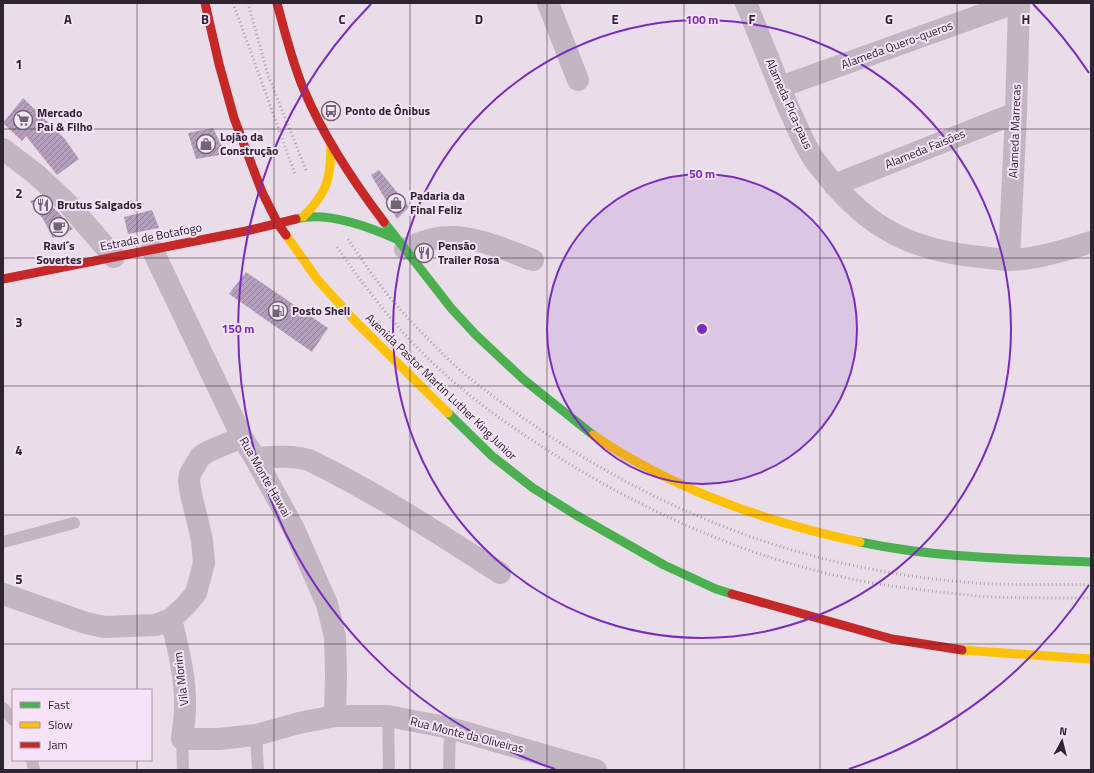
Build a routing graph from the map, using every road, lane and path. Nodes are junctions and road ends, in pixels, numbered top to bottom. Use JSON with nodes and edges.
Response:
{"nodes":[{"id":1,"x":205,"y":3,"type":"edge"},
{"id":2,"x":277,"y":3,"type":"edge"},
{"id":3,"x":548,"y":3,"type":"edge"},
{"id":4,"x":746,"y":3,"type":"edge"},
{"id":5,"x":1015,"y":3,"type":"edge"},
{"id":6,"x":1019,"y":3,"type":"edge"},
{"id":7,"x":578,"y":80,"type":"dead end"},
{"id":8,"x":780,"y":87,"type":"junction"},
{"id":9,"x":1016,"y":113,"type":"junction"},
{"id":10,"x":330,"y":143,"type":"junction"},
{"id":11,"x":3,"y":149,"type":"edge"},
{"id":12,"x":834,"y":185,"type":"junction"},
{"id":13,"x":303,"y":217,"type":"junction"},
{"id":14,"x":278,"y":224,"type":"junction"},
{"id":15,"x":1091,"y":242,"type":"edge"},
{"id":16,"x":400,"y":244,"type":"junction"},
{"id":17,"x":152,"y":249,"type":"junction"},
{"id":18,"x":114,"y":257,"type":"junction"},
{"id":19,"x":533,"y":260,"type":"dead end"},
{"id":20,"x":1009,"y":260,"type":"junction"},
{"id":21,"x":3,"y":278,"type":"edge"},
{"id":22,"x":242,"y":437,"type":"junction"},
{"id":23,"x":255,"y":458,"type":"junction"},
{"id":24,"x":74,"y":524,"type":"dead end"},
{"id":25,"x":3,"y":542,"type":"edge"},
{"id":26,"x":1091,"y":562,"type":"edge"},
{"id":27,"x":500,"y":573,"type":"dead end"},
{"id":28,"x":3,"y":594,"type":"edge"},
{"id":29,"x":171,"y":619,"type":"junction"},
{"id":30,"x":1091,"y":659,"type":"edge"},
{"id":31,"x":3,"y":708,"type":"edge"},
{"id":32,"x":334,"y":716,"type":"junction"},
{"id":33,"x":388,"y":716,"type":"junction"},
{"id":34,"x":12,"y":719,"type":"edge"},
{"id":35,"x":450,"y":728,"type":"junction"},
{"id":36,"x":256,"y":735,"type":"junction"},
{"id":37,"x":182,"y":739,"type":"junction"},
{"id":38,"x":588,"y":769,"type":"edge"},
{"id":39,"x":183,"y":770,"type":"edge"},
{"id":40,"x":258,"y":770,"type":"edge"},
{"id":41,"x":389,"y":770,"type":"edge"},
{"id":42,"x":449,"y":770,"type":"edge"}],
"edges":[{"from":1,"to":14,"type":"main road","name":"Avenida Pastor Martin Luther King Junior"},
{"from":2,"to":10,"type":"main road"},
{"from":3,"to":7,"type":"street"},
{"from":4,"to":8,"type":"street","name":"Alameda Pica-paus"},
{"from":5,"to":8,"type":"street","name":"Alameda Quero-queros"},
{"from":6,"to":9,"type":"street","name":"Alameda Marrecas"},
{"from":8,"to":12,"type":"street","name":"Alameda Pica-paus"},
{"from":9,"to":12,"type":"street","name":"Alameda Faisões"},
{"from":9,"to":20,"type":"street","name":"Alameda Marrecas"},
{"from":10,"to":13,"type":"main road"},
{"from":10,"to":16,"type":"main road"},
{"from":11,"to":18,"type":"street"},
{"from":12,"to":20,"type":"street","name":"Alameda Pica-paus"},
{"from":13,"to":14,"type":"main road","name":"Estrada de Botafogo"},
{"from":13,"to":16,"type":"main road","name":"Estrada de Botafogo"},
{"from":14,"to":17,"type":"main road","name":"Estrada de Botafogo"},
{"from":14,"to":30,"type":"main road","name":"Avenida Pastor Martin Luther King Junior"},
{"from":15,"to":20,"type":"street","name":"Alameda Pica-paus"},
{"from":16,"to":19,"type":"street"},
{"from":16,"to":26,"type":"main road"},
{"from":17,"to":18,"type":"main road","name":"Estrada de Botafogo"},
{"from":17,"to":22,"type":"street","name":"Rua Monte Hawai"},
{"from":18,"to":21,"type":"main road","name":"Estrada de Botafogo"},
{"from":22,"to":23,"type":"street","name":"Rua Monte Hawai"},
{"from":22,"to":29,"type":"street"},
{"from":23,"to":27,"type":"street"},
{"from":23,"to":32,"type":"street","name":"Rua Monte Hawai"},
{"from":24,"to":25,"type":"lane"},
{"from":28,"to":29,"type":"street"},
{"from":29,"to":37,"type":"street","name":"Vila Morim"},
{"from":31,"to":34,"type":"lane"},
{"from":32,"to":33,"type":"street","name":"Rua Monte da Oliveiras"},
{"from":32,"to":36,"type":"street","name":"Rua Monte da Oliveiras"},
{"from":33,"to":35,"type":"street","name":"Rua Monte da Oliveiras"},
{"from":33,"to":41,"type":"lane"},
{"from":35,"to":38,"type":"street","name":"Rua Monte da Oliveiras"},
{"from":35,"to":42,"type":"lane"},
{"from":36,"to":37,"type":"street","name":"Rua Monte da Oliveiras"},
{"from":36,"to":40,"type":"lane"},
{"from":37,"to":39,"type":"lane"}]}
